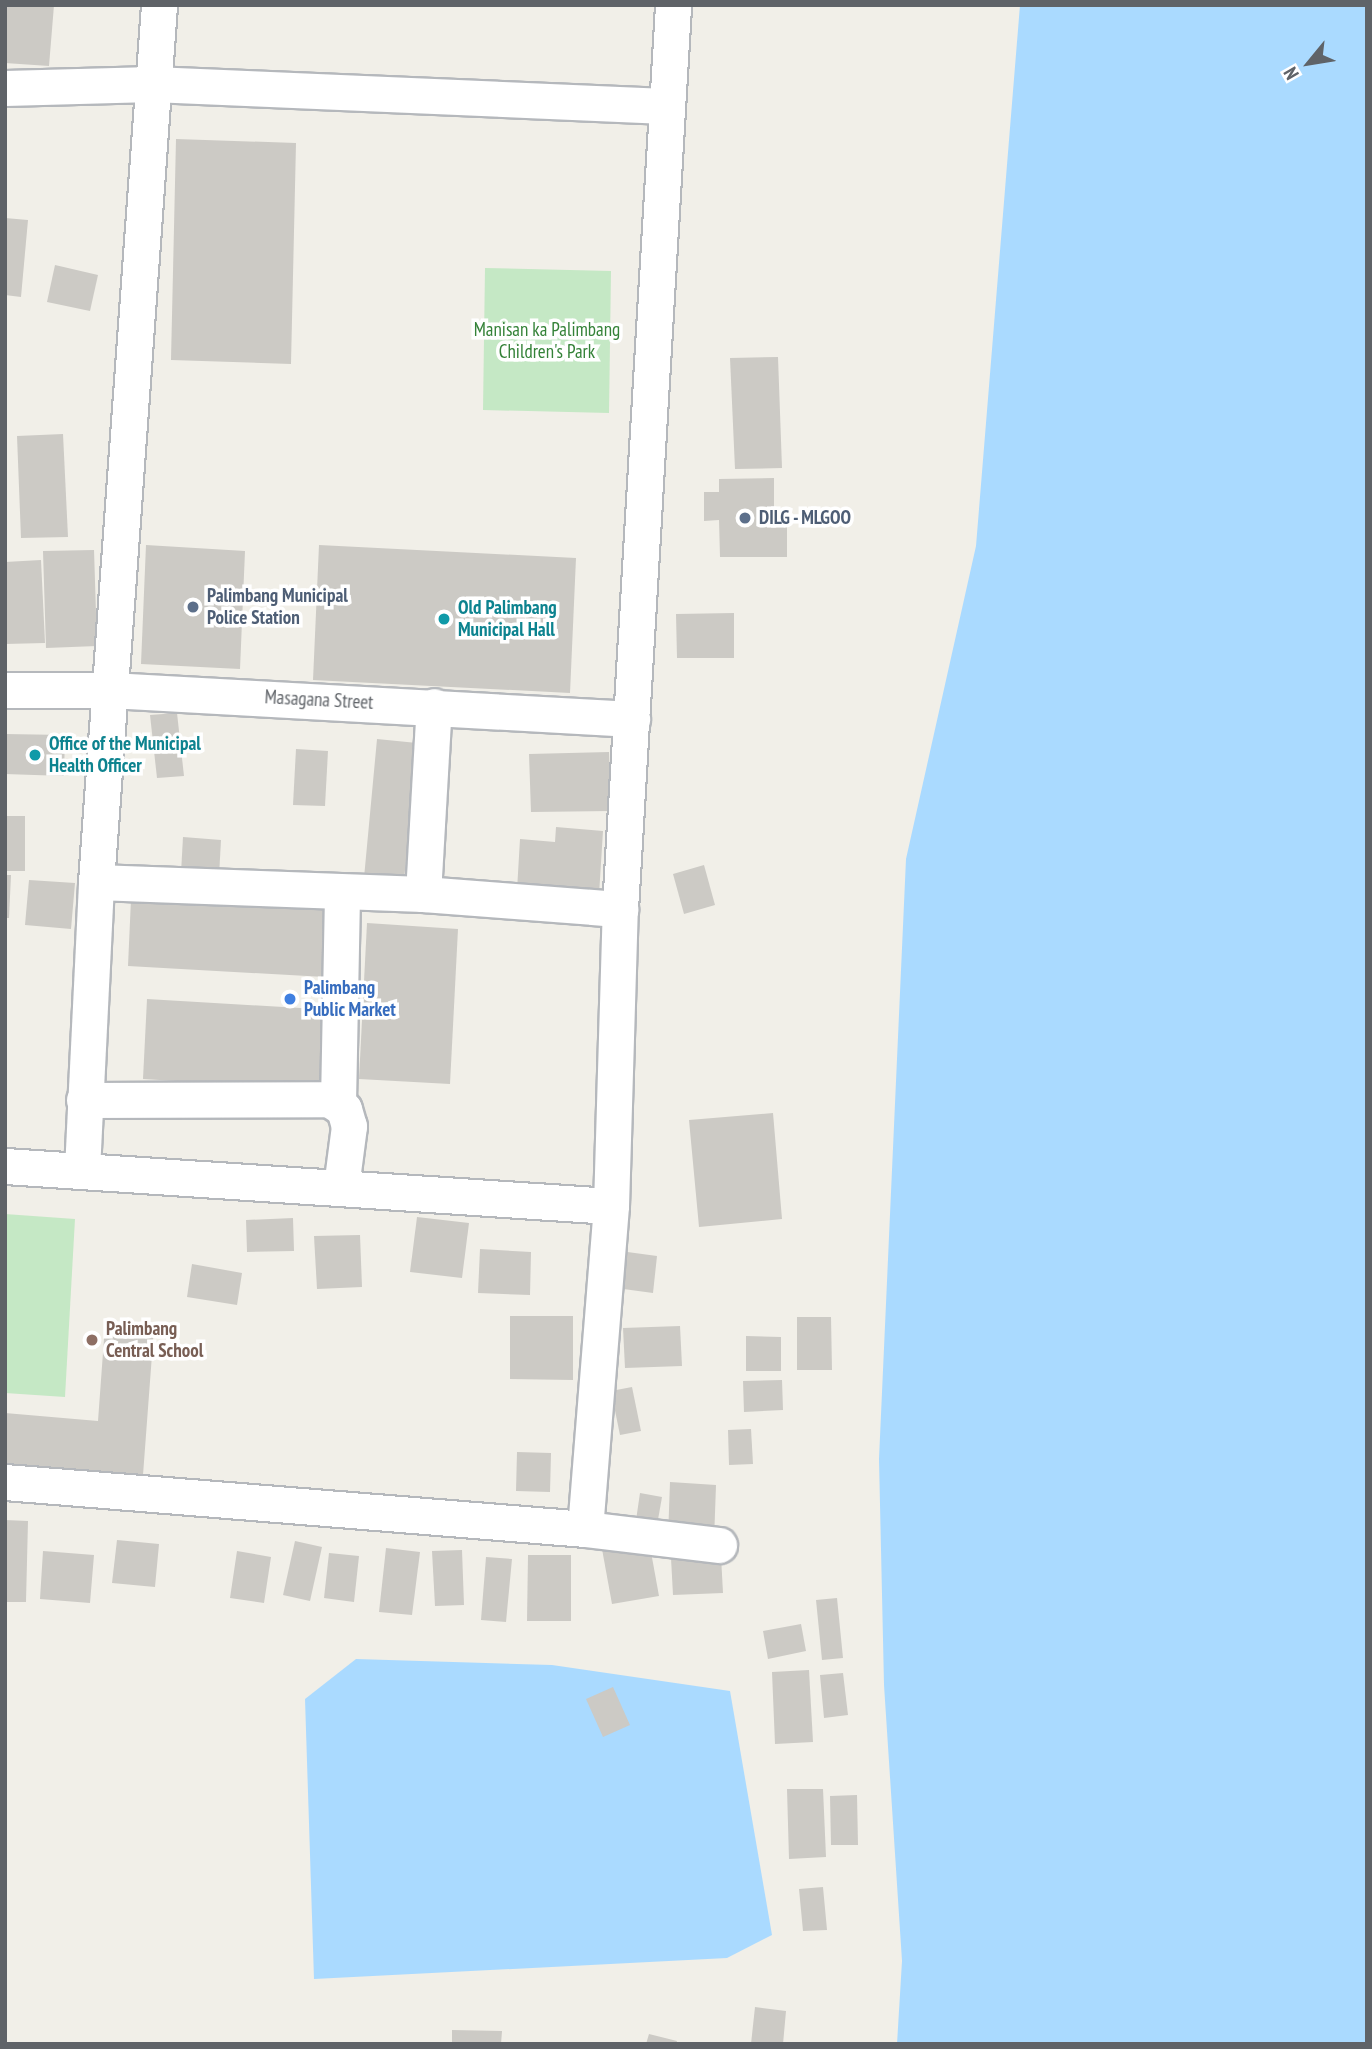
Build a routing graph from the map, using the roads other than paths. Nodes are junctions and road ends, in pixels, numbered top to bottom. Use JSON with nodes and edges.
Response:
{"nodes":[{"id":1,"x":159,"y":5,"type":"edge"},
{"id":2,"x":673,"y":5,"type":"edge"},
{"id":3,"x":152,"y":83,"type":"junction"},
{"id":4,"x":5,"y":88,"type":"edge"},
{"id":5,"x":666,"y":106,"type":"junction"},
{"id":6,"x":5,"y":690,"type":"edge"},
{"id":7,"x":110,"y":690,"type":"junction"},
{"id":8,"x":434,"y":706,"type":"junction"},
{"id":9,"x":632,"y":719,"type":"junction"},
{"id":10,"x":96,"y":882,"type":"junction"},
{"id":11,"x":342,"y":892,"type":"junction"},
{"id":12,"x":423,"y":894,"type":"junction"},
{"id":13,"x":620,"y":909,"type":"junction"},
{"id":14,"x":84,"y":1100,"type":"junction"},
{"id":15,"x":338,"y":1103,"type":"junction"},
{"id":16,"x":5,"y":1166,"type":"edge"},
{"id":17,"x":82,"y":1170,"type":"junction"},
{"id":18,"x":341,"y":1187,"type":"junction"},
{"id":19,"x":611,"y":1206,"type":"junction"},
{"id":20,"x":5,"y":1482,"type":"edge"},
{"id":21,"x":585,"y":1529,"type":"junction"},
{"id":22,"x":719,"y":1545,"type":"dead end"}],
"edges":[{"from":1,"to":3,"type":"street"},
{"from":2,"to":5,"type":"street"},
{"from":3,"to":4,"type":"street"},
{"from":3,"to":5,"type":"street"},
{"from":3,"to":7,"type":"street"},
{"from":5,"to":9,"type":"street"},
{"from":6,"to":7,"type":"street","name":"Masagana Street"},
{"from":7,"to":8,"type":"street","name":"Masagana Street"},
{"from":7,"to":10,"type":"street"},
{"from":8,"to":9,"type":"street","name":"Masagana Street"},
{"from":8,"to":12,"type":"street"},
{"from":9,"to":13,"type":"street"},
{"from":10,"to":11,"type":"street"},
{"from":10,"to":14,"type":"street"},
{"from":11,"to":12,"type":"street"},
{"from":11,"to":15,"type":"street"},
{"from":12,"to":13,"type":"street"},
{"from":13,"to":19,"type":"street"},
{"from":14,"to":15,"type":"street"},
{"from":14,"to":17,"type":"street"},
{"from":15,"to":18,"type":"street"},
{"from":16,"to":17,"type":"street"},
{"from":17,"to":18,"type":"street"},
{"from":18,"to":19,"type":"street"},
{"from":19,"to":21,"type":"street"},
{"from":20,"to":21,"type":"street"},
{"from":21,"to":22,"type":"street"}]}
